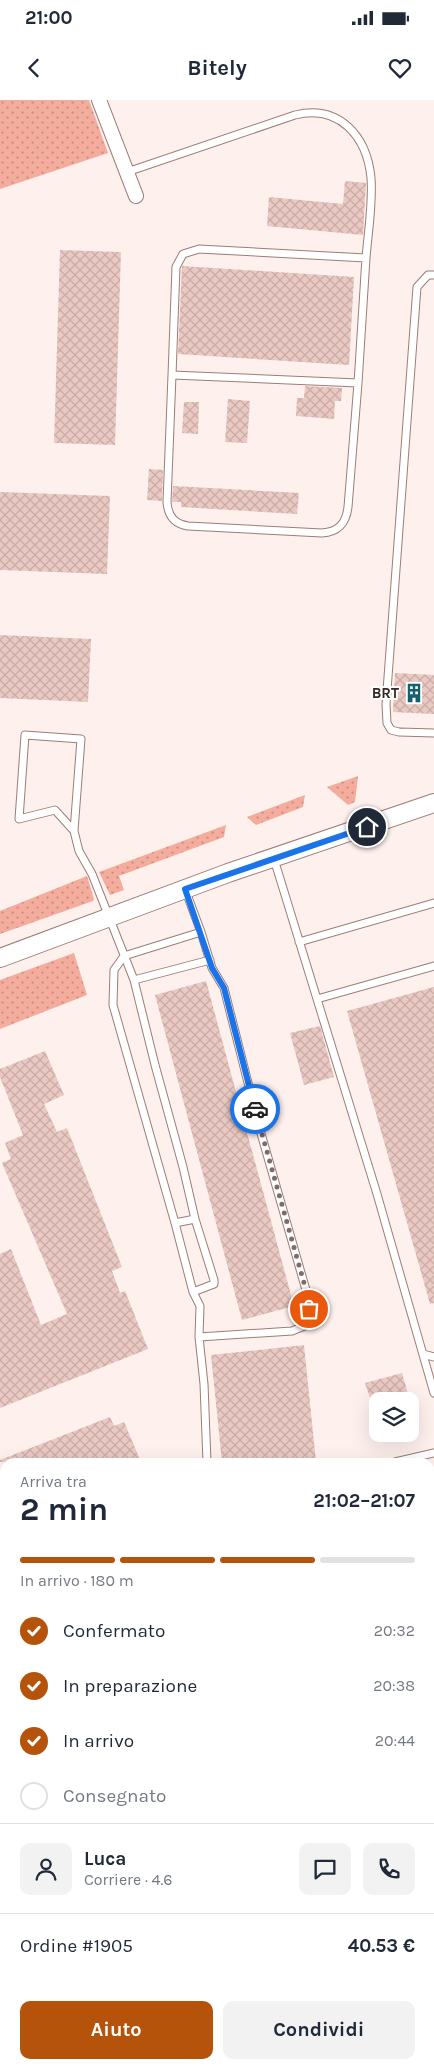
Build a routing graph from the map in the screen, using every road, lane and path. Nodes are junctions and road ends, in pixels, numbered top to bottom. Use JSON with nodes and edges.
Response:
{"nodes":[{"id":1,"x":99,"y":100,"type":"edge"},
{"id":2,"x":127,"y":172,"type":"junction"},
{"id":3,"x":136,"y":196,"type":"dead end"},
{"id":4,"x":366,"y":258,"type":"junction"},
{"id":5,"x":434,"y":275,"type":"edge"},
{"id":6,"x":172,"y":375,"type":"junction"},
{"id":7,"x":358,"y":383,"type":"junction"},
{"id":8,"x":434,"y":733,"type":"edge"},
{"id":9,"x":434,"y":803,"type":"edge"},
{"id":10,"x":74,"y":831,"type":"junction"},
{"id":11,"x":274,"y":859,"type":"junction"},
{"id":12,"x":185,"y":889,"type":"junction"},
{"id":13,"x":434,"y":903,"type":"edge"},
{"id":14,"x":109,"y":918,"type":"junction"},
{"id":15,"x":201,"y":932,"type":"junction"},
{"id":16,"x":299,"y":942,"type":"junction"},
{"id":17,"x":124,"y":956,"type":"junction"},
{"id":18,"x":0,"y":958,"type":"edge"},
{"id":19,"x":210,"y":960,"type":"junction"},
{"id":20,"x":434,"y":966,"type":"edge"},
{"id":21,"x":134,"y":980,"type":"junction"},
{"id":22,"x":317,"y":999,"type":"junction"},
{"id":23,"x":195,"y":1219,"type":"junction"},
{"id":24,"x":175,"y":1223,"type":"junction"},
{"id":25,"x":192,"y":1292,"type":"junction"},
{"id":26,"x":199,"y":1337,"type":"junction"},
{"id":27,"x":423,"y":1354,"type":"junction"},
{"id":28,"x":434,"y":1357,"type":"edge"},
{"id":29,"x":434,"y":1392,"type":"edge"},
{"id":30,"x":434,"y":1453,"type":"edge"},
{"id":31,"x":207,"y":1458,"type":"edge"},
{"id":32,"x":412,"y":1458,"type":"edge"}],
"edges":[{"from":1,"to":2,"type":"street"},
{"from":2,"to":3,"type":"street"},
{"from":2,"to":4,"type":"lane"},
{"from":4,"to":6,"type":"lane"},
{"from":4,"to":7,"type":"lane"},
{"from":5,"to":8,"type":"lane"},
{"from":6,"to":7,"type":"lane"},
{"from":6,"to":7,"type":"lane"},
{"from":9,"to":11,"type":"street"},
{"from":10,"to":10,"type":"lane"},
{"from":10,"to":14,"type":"lane"},
{"from":11,"to":12,"type":"street"},
{"from":11,"to":16,"type":"lane"},
{"from":12,"to":14,"type":"street"},
{"from":12,"to":15,"type":"lane"},
{"from":13,"to":16,"type":"lane"},
{"from":14,"to":17,"type":"lane"},
{"from":14,"to":18,"type":"street"},
{"from":15,"to":17,"type":"lane"},
{"from":15,"to":19,"type":"lane"},
{"from":16,"to":22,"type":"lane"},
{"from":17,"to":21,"type":"lane"},
{"from":17,"to":24,"type":"lane"},
{"from":19,"to":21,"type":"lane"},
{"from":19,"to":26,"type":"lane"},
{"from":20,"to":22,"type":"lane"},
{"from":21,"to":23,"type":"lane"},
{"from":22,"to":27,"type":"lane"},
{"from":23,"to":24,"type":"lane"},
{"from":23,"to":25,"type":"lane"},
{"from":24,"to":25,"type":"lane"},
{"from":25,"to":26,"type":"lane"},
{"from":26,"to":31,"type":"lane"},
{"from":27,"to":28,"type":"lane"},
{"from":27,"to":29,"type":"lane"},
{"from":30,"to":32,"type":"lane"}]}
